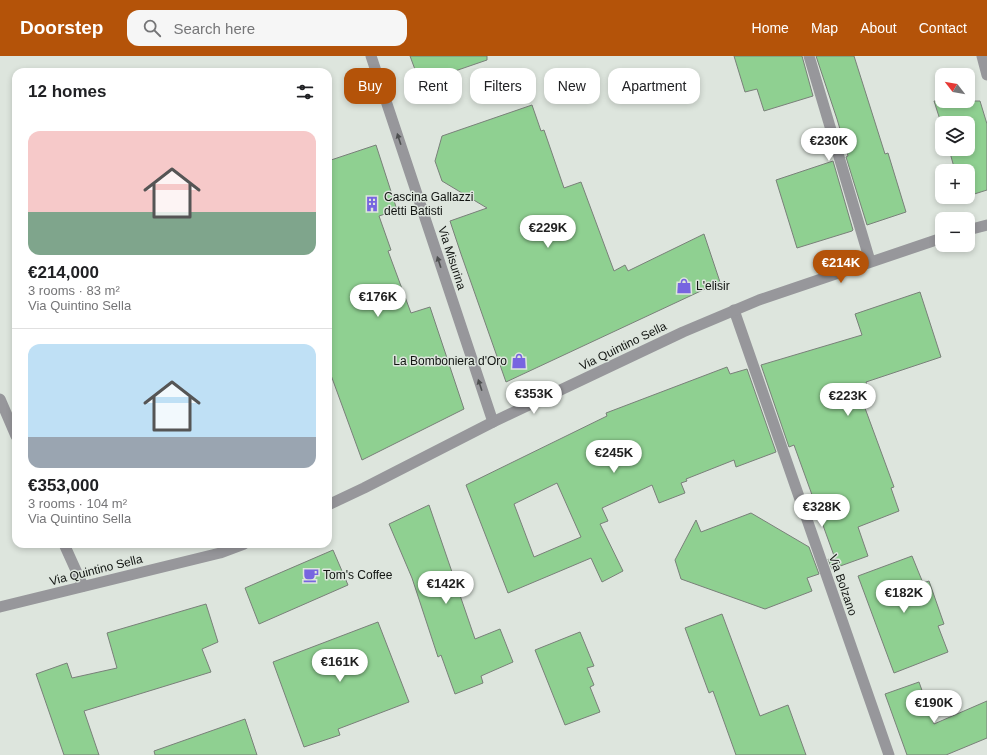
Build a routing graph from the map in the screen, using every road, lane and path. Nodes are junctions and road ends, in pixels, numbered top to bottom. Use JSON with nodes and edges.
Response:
{"nodes":[{"id":1,"x":371,"y":56,"type":"edge"},
{"id":2,"x":809,"y":56,"type":"edge"},
{"id":3,"x":982,"y":56,"type":"edge"},
{"id":4,"x":987,"y":75,"type":"edge"},
{"id":5,"x":987,"y":225,"type":"edge"},
{"id":6,"x":975,"y":228,"type":"edge"},
{"id":7,"x":935,"y":240,"type":"edge"},
{"id":8,"x":870,"y":262,"type":"junction"},
{"id":9,"x":734,"y":310,"type":"junction"},
{"id":10,"x":0,"y":399,"type":"edge"},
{"id":11,"x":493,"y":422,"type":"junction"},
{"id":12,"x":12,"y":427,"type":"edge"},
{"id":13,"x":332,"y":503,"type":"edge"},
{"id":14,"x":66,"y":548,"type":"edge"},
{"id":15,"x":233,"y":548,"type":"edge"},
{"id":16,"x":83,"y":586,"type":"junction"},
{"id":17,"x":0,"y":607,"type":"edge"},
{"id":18,"x":889,"y":755,"type":"edge"}],
"edges":[{"from":11,"to":1,"type":"street","name":"Via Misurina","one_way":true},
{"from":2,"to":8,"type":"street"},
{"from":3,"to":4,"type":"street"},
{"from":5,"to":6,"type":"street"},
{"from":7,"to":8,"type":"street","name":"Via Quintino Sella"},
{"from":8,"to":9,"type":"street","name":"Via Quintino Sella"},
{"from":9,"to":11,"type":"street","name":"Via Quintino Sella"},
{"from":9,"to":18,"type":"street","name":"Via Bolzano"},
{"from":10,"to":12,"type":"street"},
{"from":11,"to":13,"type":"street","name":"Via Quintino Sella"},
{"from":14,"to":16,"type":"street"},
{"from":15,"to":16,"type":"street","name":"Via Quintino Sella"},
{"from":16,"to":17,"type":"street","name":"Via Quintino Sella"}]}
